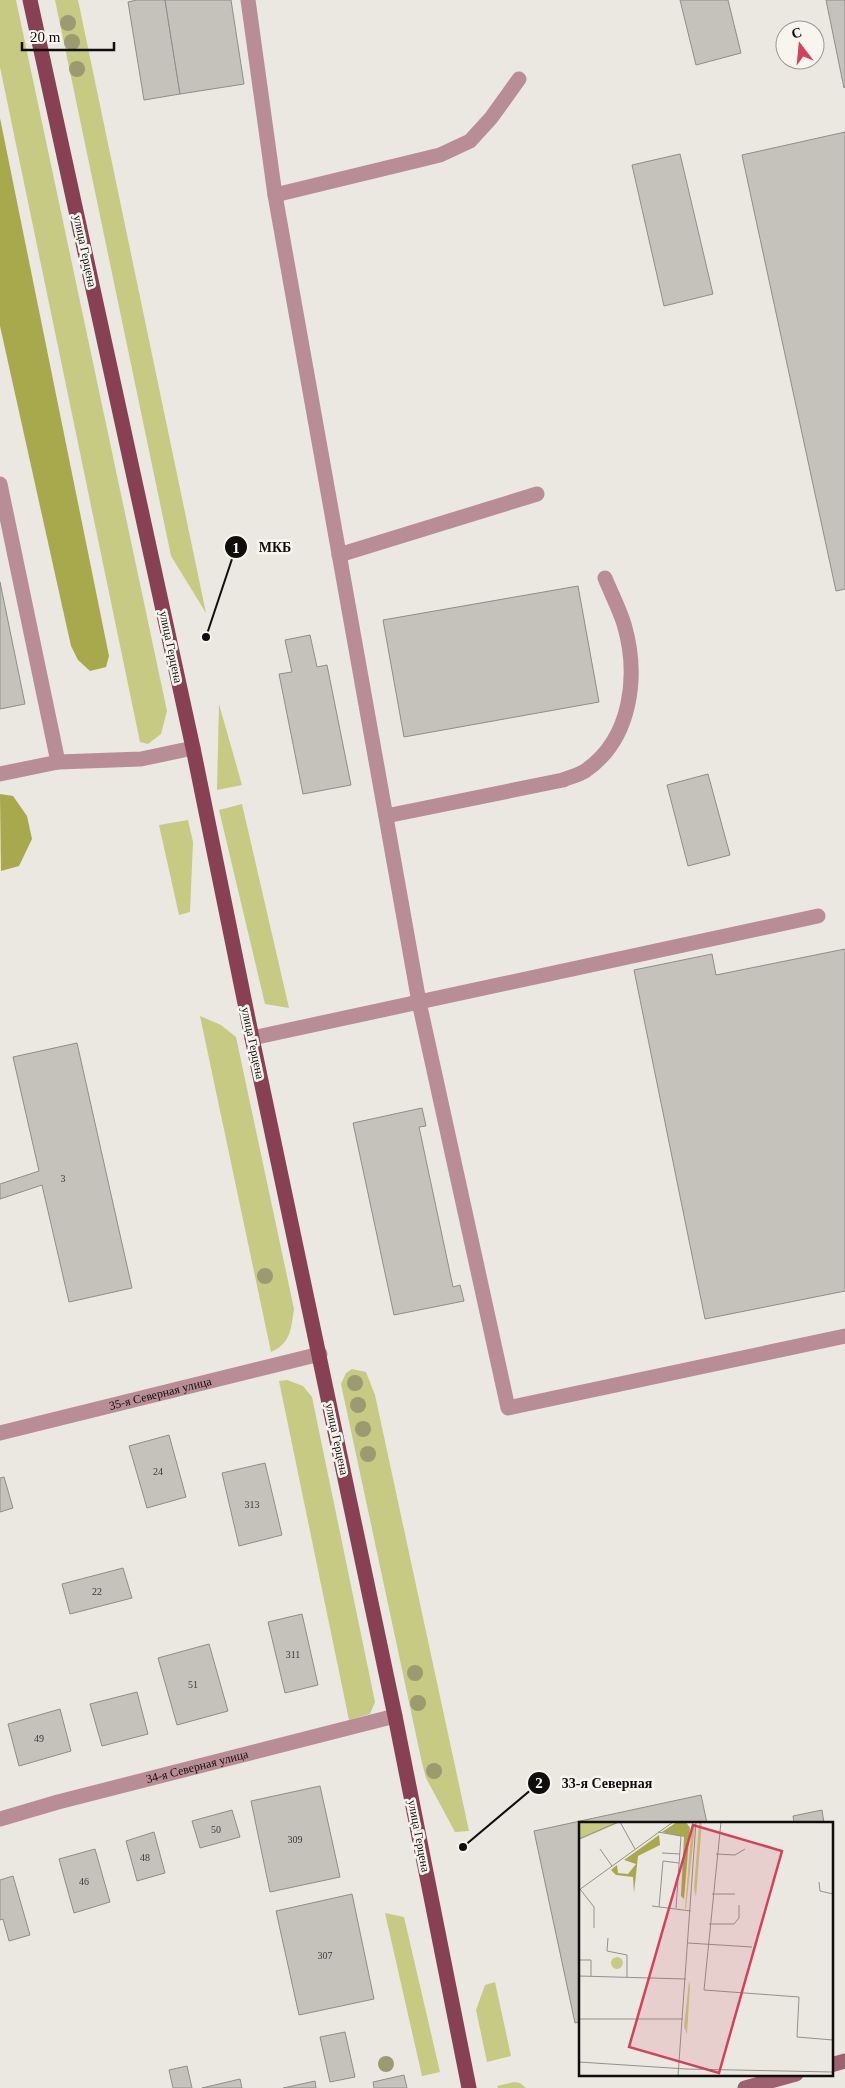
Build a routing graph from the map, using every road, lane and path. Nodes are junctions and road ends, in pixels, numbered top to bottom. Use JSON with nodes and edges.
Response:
{"nodes":[{"id":1,"x":30,"y":0,"type":"edge"},
{"id":2,"x":248,"y":0,"type":"edge"},
{"id":3,"x":519,"y":79,"type":"dead end"},
{"id":4,"x":275,"y":195,"type":"junction"},
{"id":5,"x":0,"y":484,"type":"edge"},
{"id":6,"x":537,"y":494,"type":"dead end"},
{"id":7,"x":339,"y":555,"type":"junction"},
{"id":8,"x":606,"y":578,"type":"dead end"},
{"id":9,"x":193,"y":748,"type":"junction"},
{"id":10,"x":58,"y":762,"type":"junction"},
{"id":11,"x":0,"y":774,"type":"edge"},
{"id":12,"x":386,"y":816,"type":"junction"},
{"id":13,"x":818,"y":916,"type":"dead end"},
{"id":14,"x":419,"y":1002,"type":"junction"},
{"id":15,"x":252,"y":1038,"type":"junction"},
{"id":16,"x":845,"y":1336,"type":"edge"},
{"id":17,"x":320,"y":1354,"type":"junction"},
{"id":18,"x":0,"y":1433,"type":"edge"},
{"id":19,"x":395,"y":1716,"type":"junction"},
{"id":20,"x":0,"y":1819,"type":"edge"},
{"id":21,"x":845,"y":2061,"type":"edge"},
{"id":22,"x":832,"y":2065,"type":"edge"},
{"id":23,"x":789,"y":2076,"type":"edge"},
{"id":24,"x":469,"y":2088,"type":"edge"},
{"id":25,"x":745,"y":2088,"type":"edge"}],
"edges":[{"from":1,"to":9,"type":"main road","name":"улица Герцена"},
{"from":2,"to":4,"type":"street"},
{"from":3,"to":4,"type":"street"},
{"from":4,"to":7,"type":"street"},
{"from":5,"to":10,"type":"street"},
{"from":6,"to":7,"type":"street"},
{"from":7,"to":12,"type":"street"},
{"from":8,"to":12,"type":"street"},
{"from":9,"to":10,"type":"street"},
{"from":9,"to":15,"type":"main road","name":"улица Герцена"},
{"from":10,"to":11,"type":"street"},
{"from":12,"to":14,"type":"street"},
{"from":13,"to":14,"type":"street"},
{"from":14,"to":15,"type":"street"},
{"from":14,"to":16,"type":"street"},
{"from":15,"to":17,"type":"main road","name":"улица Герцена"},
{"from":17,"to":18,"type":"street","name":"35-я Северная улица"},
{"from":17,"to":19,"type":"main road","name":"улица Герцена"},
{"from":19,"to":20,"type":"street","name":"34-я Северная улица"},
{"from":19,"to":24,"type":"main road","name":"улица Герцена"},
{"from":21,"to":22,"type":"street"},
{"from":23,"to":25,"type":"street"}]}
